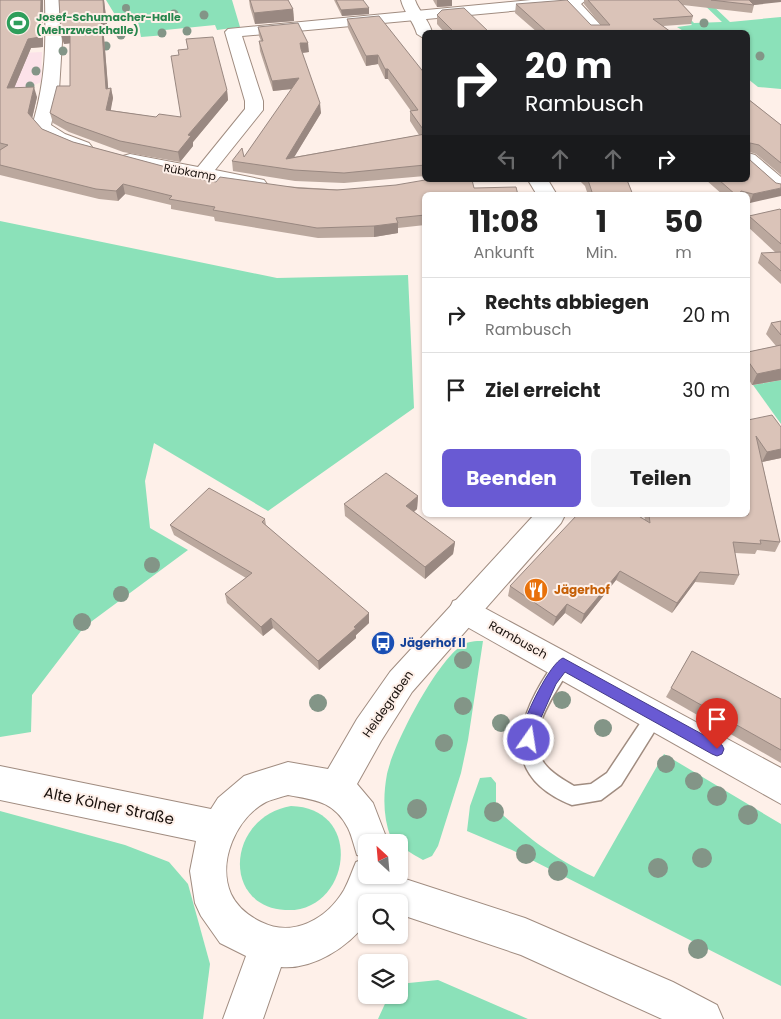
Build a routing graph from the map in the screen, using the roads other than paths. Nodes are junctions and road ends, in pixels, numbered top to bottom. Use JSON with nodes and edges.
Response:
{"nodes":[{"id":1,"x":52,"y":0,"type":"edge"},
{"id":2,"x":408,"y":0,"type":"edge"},
{"id":3,"x":572,"y":0,"type":"edge"},
{"id":4,"x":416,"y":14,"type":"junction"},
{"id":5,"x":424,"y":30,"type":"edge"},
{"id":6,"x":597,"y":30,"type":"edge"},
{"id":7,"x":750,"y":161,"type":"edge"},
{"id":8,"x":202,"y":174,"type":"junction"},
{"id":9,"x":273,"y":186,"type":"edge"},
{"id":10,"x":781,"y":187,"type":"edge"},
{"id":11,"x":550,"y":517,"type":"edge"},
{"id":12,"x":464,"y":610,"type":"junction"},
{"id":13,"x":563,"y":664,"type":"junction"},
{"id":14,"x":655,"y":716,"type":"junction"},
{"id":15,"x":0,"y":783,"type":"edge"},
{"id":16,"x":781,"y":787,"type":"edge"},
{"id":17,"x":336,"y":789,"type":"junction"},
{"id":18,"x":217,"y":828,"type":"junction"},
{"id":19,"x":369,"y":834,"type":"edge"},
{"id":20,"x":366,"y":884,"type":"edge"},
{"id":21,"x":379,"y":884,"type":"edge"},
{"id":22,"x":269,"y":946,"type":"junction"},
{"id":23,"x":242,"y":1019,"type":"edge"},
{"id":24,"x":703,"y":1019,"type":"edge"}],
"edges":[{"from":1,"to":8,"type":"street","name":"Rübkamp"},
{"from":2,"to":4,"type":"street"},
{"from":3,"to":4,"type":"street"},
{"from":3,"to":6,"type":"street"},
{"from":4,"to":5,"type":"street"},
{"from":4,"to":8,"type":"street"},
{"from":7,"to":10,"type":"street"},
{"from":8,"to":9,"type":"street","name":"Rübkamp"},
{"from":11,"to":12,"type":"street","name":"Heidegraben"},
{"from":12,"to":13,"type":"street","name":"Rambusch"},
{"from":12,"to":17,"type":"street","name":"Heidegraben"},
{"from":13,"to":14,"type":"street","name":"Rambusch"},
{"from":13,"to":14,"type":"lane"},
{"from":14,"to":16,"type":"street","name":"Rambusch"},
{"from":15,"to":18,"type":"street","name":"Alte Kölner Straße"},
{"from":17,"to":18,"type":"street"},
{"from":17,"to":19,"type":"street"},
{"from":18,"to":22,"type":"street"},
{"from":20,"to":22,"type":"street"},
{"from":21,"to":24,"type":"street"},
{"from":22,"to":23,"type":"street"}]}
